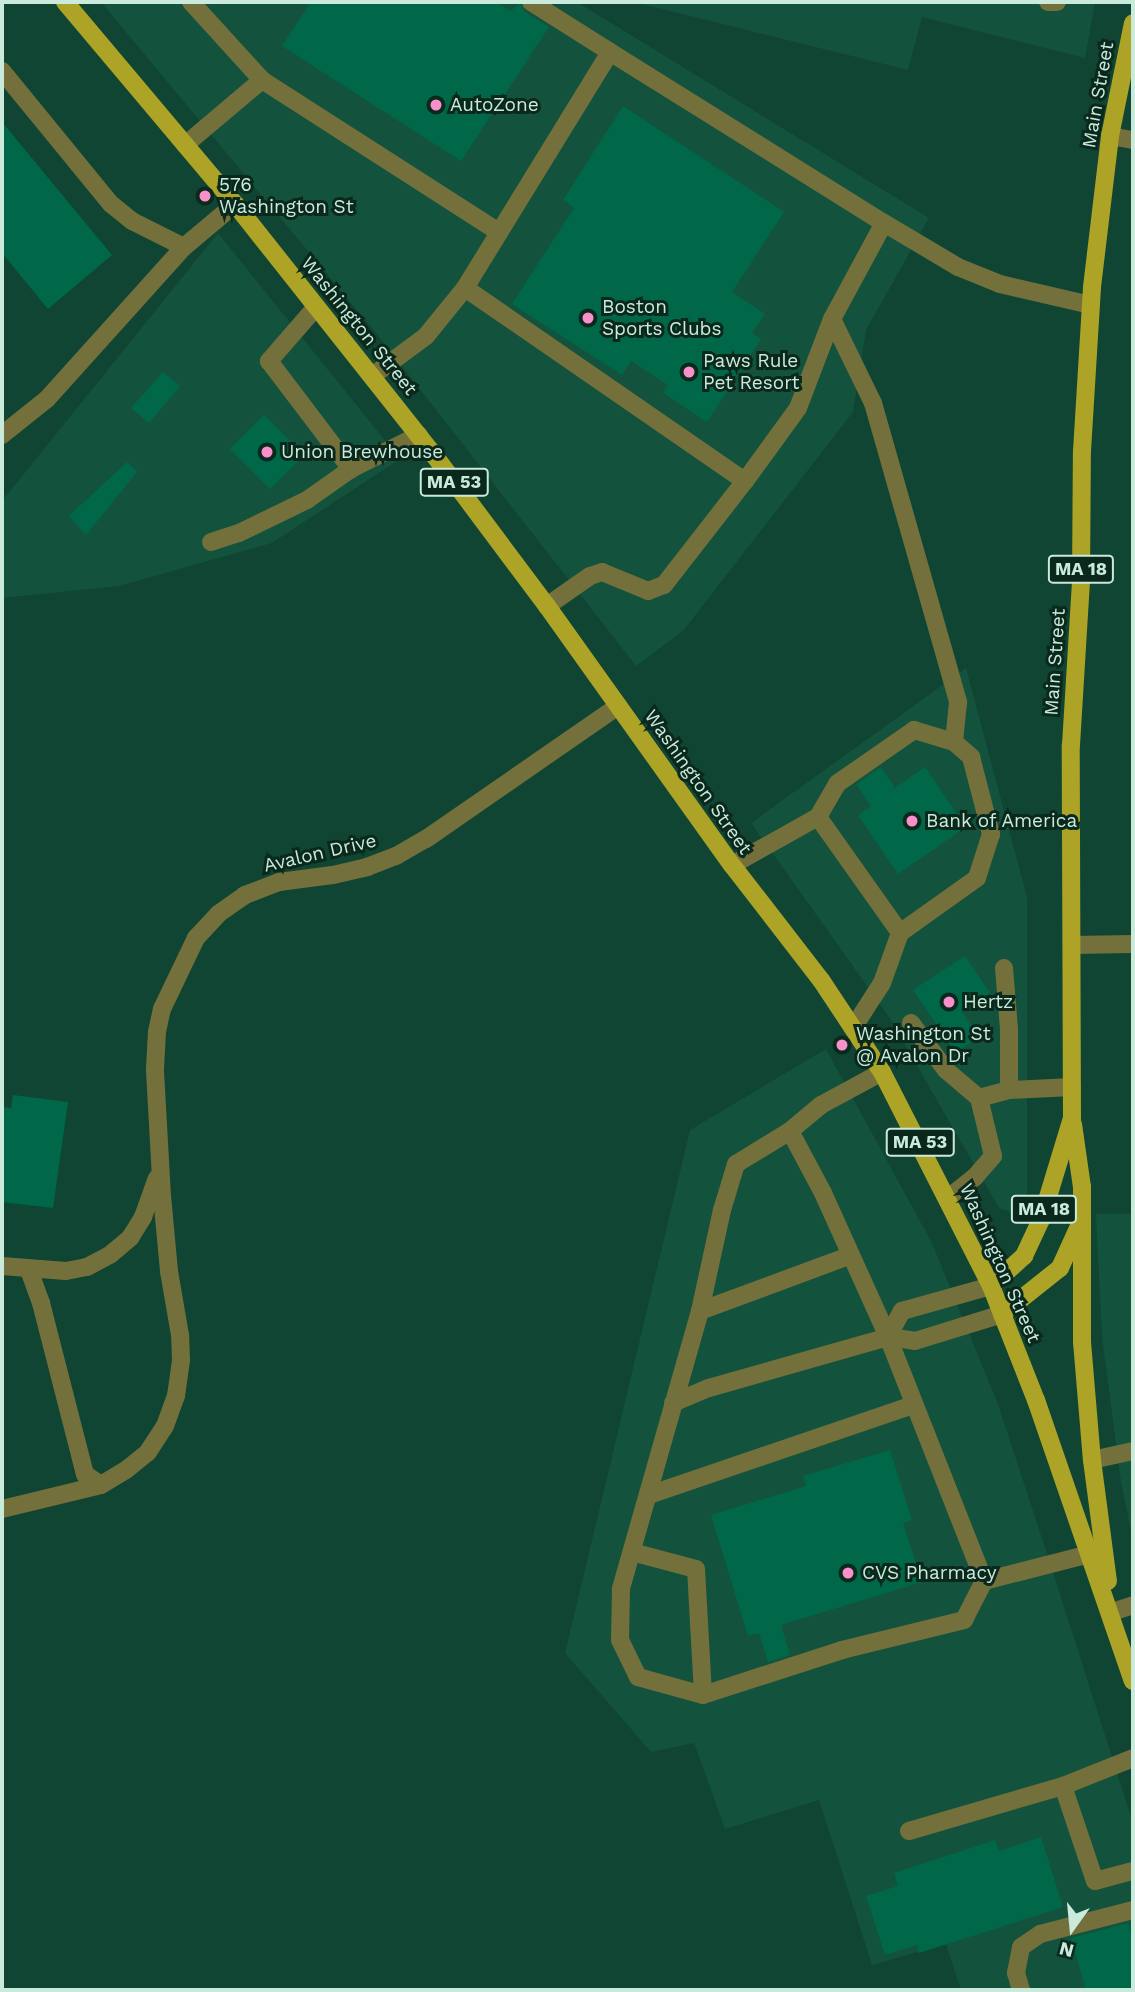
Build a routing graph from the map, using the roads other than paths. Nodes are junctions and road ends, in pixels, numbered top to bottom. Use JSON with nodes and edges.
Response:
{"nodes":[{"id":1,"x":65,"y":2,"type":"edge"},
{"id":2,"x":191,"y":2,"type":"edge"},
{"id":3,"x":531,"y":2,"type":"edge"},
{"id":4,"x":1048,"y":2,"type":"edge"},
{"id":5,"x":1057,"y":2,"type":"edge"},
{"id":6,"x":1133,"y":23,"type":"edge"},
{"id":7,"x":610,"y":52,"type":"junction"},
{"id":8,"x":2,"y":71,"type":"edge"},
{"id":9,"x":262,"y":80,"type":"junction"},
{"id":10,"x":1110,"y":136,"type":"junction"},
{"id":11,"x":1133,"y":140,"type":"edge"},
{"id":12,"x":185,"y":145,"type":"junction"},
{"id":13,"x":235,"y":204,"type":"junction"},
{"id":14,"x":884,"y":223,"type":"junction"},
{"id":15,"x":499,"y":232,"type":"junction"},
{"id":16,"x":184,"y":247,"type":"junction"},
{"id":17,"x":465,"y":288,"type":"junction"},
{"id":18,"x":1091,"y":305,"type":"junction"},
{"id":19,"x":316,"y":307,"type":"junction"},
{"id":20,"x":832,"y":318,"type":"junction"},
{"id":21,"x":372,"y":376,"type":"junction"},
{"id":22,"x":2,"y":435,"type":"edge"},
{"id":23,"x":419,"y":435,"type":"junction"},
{"id":24,"x":351,"y":470,"type":"junction"},
{"id":25,"x":745,"y":481,"type":"junction"},
{"id":26,"x":211,"y":542,"type":"dead end"},
{"id":27,"x":547,"y":606,"type":"junction"},
{"id":28,"x":618,"y":706,"type":"junction"},
{"id":29,"x":954,"y":742,"type":"junction"},
{"id":30,"x":818,"y":817,"type":"junction"},
{"id":31,"x":732,"y":866,"type":"junction"},
{"id":32,"x":900,"y":933,"type":"junction"},
{"id":33,"x":1072,"y":944,"type":"junction"},
{"id":34,"x":1133,"y":944,"type":"edge"},
{"id":35,"x":1004,"y":968,"type":"dead end"},
{"id":36,"x":911,"y":1023,"type":"dead end"},
{"id":37,"x":853,"y":1028,"type":"junction"},
{"id":38,"x":882,"y":1072,"type":"junction"},
{"id":39,"x":1072,"y":1087,"type":"junction"},
{"id":40,"x":1009,"y":1090,"type":"junction"},
{"id":41,"x":979,"y":1097,"type":"junction"},
{"id":42,"x":1072,"y":1118,"type":"junction"},
{"id":43,"x":790,"y":1131,"type":"junction"},
{"id":44,"x":160,"y":1164,"type":"junction"},
{"id":45,"x":948,"y":1198,"type":"junction"},
{"id":46,"x":1083,"y":1217,"type":"junction"},
{"id":47,"x":849,"y":1256,"type":"junction"},
{"id":48,"x":2,"y":1266,"type":"edge"},
{"id":49,"x":29,"y":1270,"type":"junction"},
{"id":50,"x":991,"y":1286,"type":"junction"},
{"id":51,"x":700,"y":1311,"type":"junction"},
{"id":52,"x":1002,"y":1314,"type":"junction"},
{"id":53,"x":888,"y":1338,"type":"junction"},
{"id":54,"x":673,"y":1403,"type":"junction"},
{"id":55,"x":913,"y":1405,"type":"junction"},
{"id":56,"x":1133,"y":1451,"type":"edge"},
{"id":57,"x":1092,"y":1460,"type":"junction"},
{"id":58,"x":101,"y":1485,"type":"junction"},
{"id":59,"x":649,"y":1495,"type":"junction"},
{"id":60,"x":2,"y":1509,"type":"edge"},
{"id":61,"x":632,"y":1552,"type":"junction"},
{"id":62,"x":1090,"y":1554,"type":"junction"},
{"id":63,"x":984,"y":1581,"type":"junction"},
{"id":64,"x":1133,"y":1605,"type":"edge"},
{"id":65,"x":1112,"y":1612,"type":"junction"},
{"id":66,"x":1133,"y":1681,"type":"edge"},
{"id":67,"x":703,"y":1695,"type":"junction"},
{"id":68,"x":1133,"y":1758,"type":"edge"},
{"id":69,"x":1063,"y":1786,"type":"junction"},
{"id":70,"x":909,"y":1831,"type":"dead end"},
{"id":71,"x":1133,"y":1871,"type":"edge"},
{"id":72,"x":1133,"y":1910,"type":"edge"},
{"id":73,"x":1021,"y":1990,"type":"edge"}],
"edges":[{"from":1,"to":12,"type":"main road","name":"Washington Street","number":"MA 53"},
{"from":2,"to":9,"type":"street"},
{"from":3,"to":7,"type":"street"},
{"from":4,"to":5,"type":"street"},
{"from":6,"to":10,"type":"main road","name":"Main Street","number":"MA 18"},
{"from":7,"to":14,"type":"street"},
{"from":7,"to":15,"type":"street"},
{"from":8,"to":16,"type":"street"},
{"from":9,"to":12,"type":"street"},
{"from":9,"to":15,"type":"street"},
{"from":10,"to":11,"type":"street"},
{"from":10,"to":18,"type":"main road","name":"Main Street","number":"MA 18"},
{"from":12,"to":13,"type":"main road","name":"Washington Street","number":"MA 53"},
{"from":13,"to":16,"type":"street"},
{"from":13,"to":19,"type":"main road","name":"Washington Street","number":"MA 53"},
{"from":14,"to":18,"type":"street"},
{"from":14,"to":20,"type":"street"},
{"from":15,"to":17,"type":"street"},
{"from":16,"to":22,"type":"street"},
{"from":17,"to":21,"type":"street"},
{"from":17,"to":25,"type":"street"},
{"from":18,"to":33,"type":"main road","name":"Main Street","number":"MA 18"},
{"from":19,"to":21,"type":"main road","name":"Washington Street","number":"MA 53"},
{"from":19,"to":24,"type":"street"},
{"from":20,"to":25,"type":"street"},
{"from":20,"to":29,"type":"street"},
{"from":21,"to":23,"type":"main road","name":"Washington Street","number":"MA 53"},
{"from":23,"to":24,"type":"street"},
{"from":23,"to":27,"type":"main road","name":"Washington Street","number":"MA 53"},
{"from":24,"to":26,"type":"street"},
{"from":25,"to":27,"type":"street"},
{"from":27,"to":28,"type":"main road","name":"Washington Street","number":"MA 53"},
{"from":28,"to":31,"type":"main road","name":"Washington Street","number":"MA 53"},
{"from":28,"to":44,"type":"street","name":"Avalon Drive"},
{"from":29,"to":30,"type":"street"},
{"from":29,"to":32,"type":"street"},
{"from":30,"to":31,"type":"street"},
{"from":30,"to":32,"type":"street"},
{"from":31,"to":37,"type":"main road","name":"Washington Street","number":"MA 53"},
{"from":32,"to":37,"type":"street"},
{"from":33,"to":34,"type":"street"},
{"from":33,"to":39,"type":"main road","name":"Main Street","number":"MA 18"},
{"from":35,"to":40,"type":"street"},
{"from":36,"to":41,"type":"street"},
{"from":37,"to":38,"type":"main road","name":"Washington Street","number":"MA 53"},
{"from":38,"to":43,"type":"street"},
{"from":38,"to":45,"type":"main road","name":"Washington Street","number":"MA 53"},
{"from":39,"to":40,"type":"street"},
{"from":39,"to":42,"type":"main road","name":"Main Street","number":"MA 18"},
{"from":40,"to":41,"type":"street"},
{"from":41,"to":45,"type":"street"},
{"from":42,"to":46,"type":"main road","number":"MA 18"},
{"from":42,"to":50,"type":"main road","name":"Main Street","number":"MA 18"},
{"from":43,"to":47,"type":"street"},
{"from":43,"to":51,"type":"street"},
{"from":44,"to":49,"type":"street","name":"Avalon Drive"},
{"from":44,"to":58,"type":"street","name":"Avalon Drive"},
{"from":45,"to":50,"type":"main road","name":"Washington Street","number":"MA 53"},
{"from":46,"to":52,"type":"main road","number":"MA 18"},
{"from":46,"to":57,"type":"main road"},
{"from":47,"to":51,"type":"street"},
{"from":47,"to":53,"type":"street"},
{"from":48,"to":49,"type":"street","name":"Avalon Drive"},
{"from":49,"to":58,"type":"street"},
{"from":50,"to":52,"type":"main road","name":"Washington Street","number":"MA 53"},
{"from":50,"to":53,"type":"street"},
{"from":51,"to":54,"type":"street"},
{"from":52,"to":53,"type":"street"},
{"from":52,"to":62,"type":"main road","name":"Washington Street","number":"MA 53"},
{"from":53,"to":54,"type":"street"},
{"from":53,"to":55,"type":"street"},
{"from":54,"to":59,"type":"street"},
{"from":55,"to":59,"type":"street"},
{"from":55,"to":63,"type":"street"},
{"from":56,"to":57,"type":"street"},
{"from":57,"to":65,"type":"main road"},
{"from":58,"to":60,"type":"street","name":"Avalon Drive"},
{"from":59,"to":61,"type":"street"},
{"from":61,"to":67,"type":"street"},
{"from":61,"to":67,"type":"street"},
{"from":62,"to":63,"type":"street"},
{"from":62,"to":65,"type":"main road","name":"Washington Street","number":"MA 53"},
{"from":63,"to":67,"type":"street"},
{"from":64,"to":65,"type":"street"},
{"from":65,"to":66,"type":"main road","name":"Washington Street","number":"MA 53"},
{"from":68,"to":69,"type":"street"},
{"from":69,"to":70,"type":"street"},
{"from":69,"to":71,"type":"street"},
{"from":72,"to":73,"type":"street"}]}
